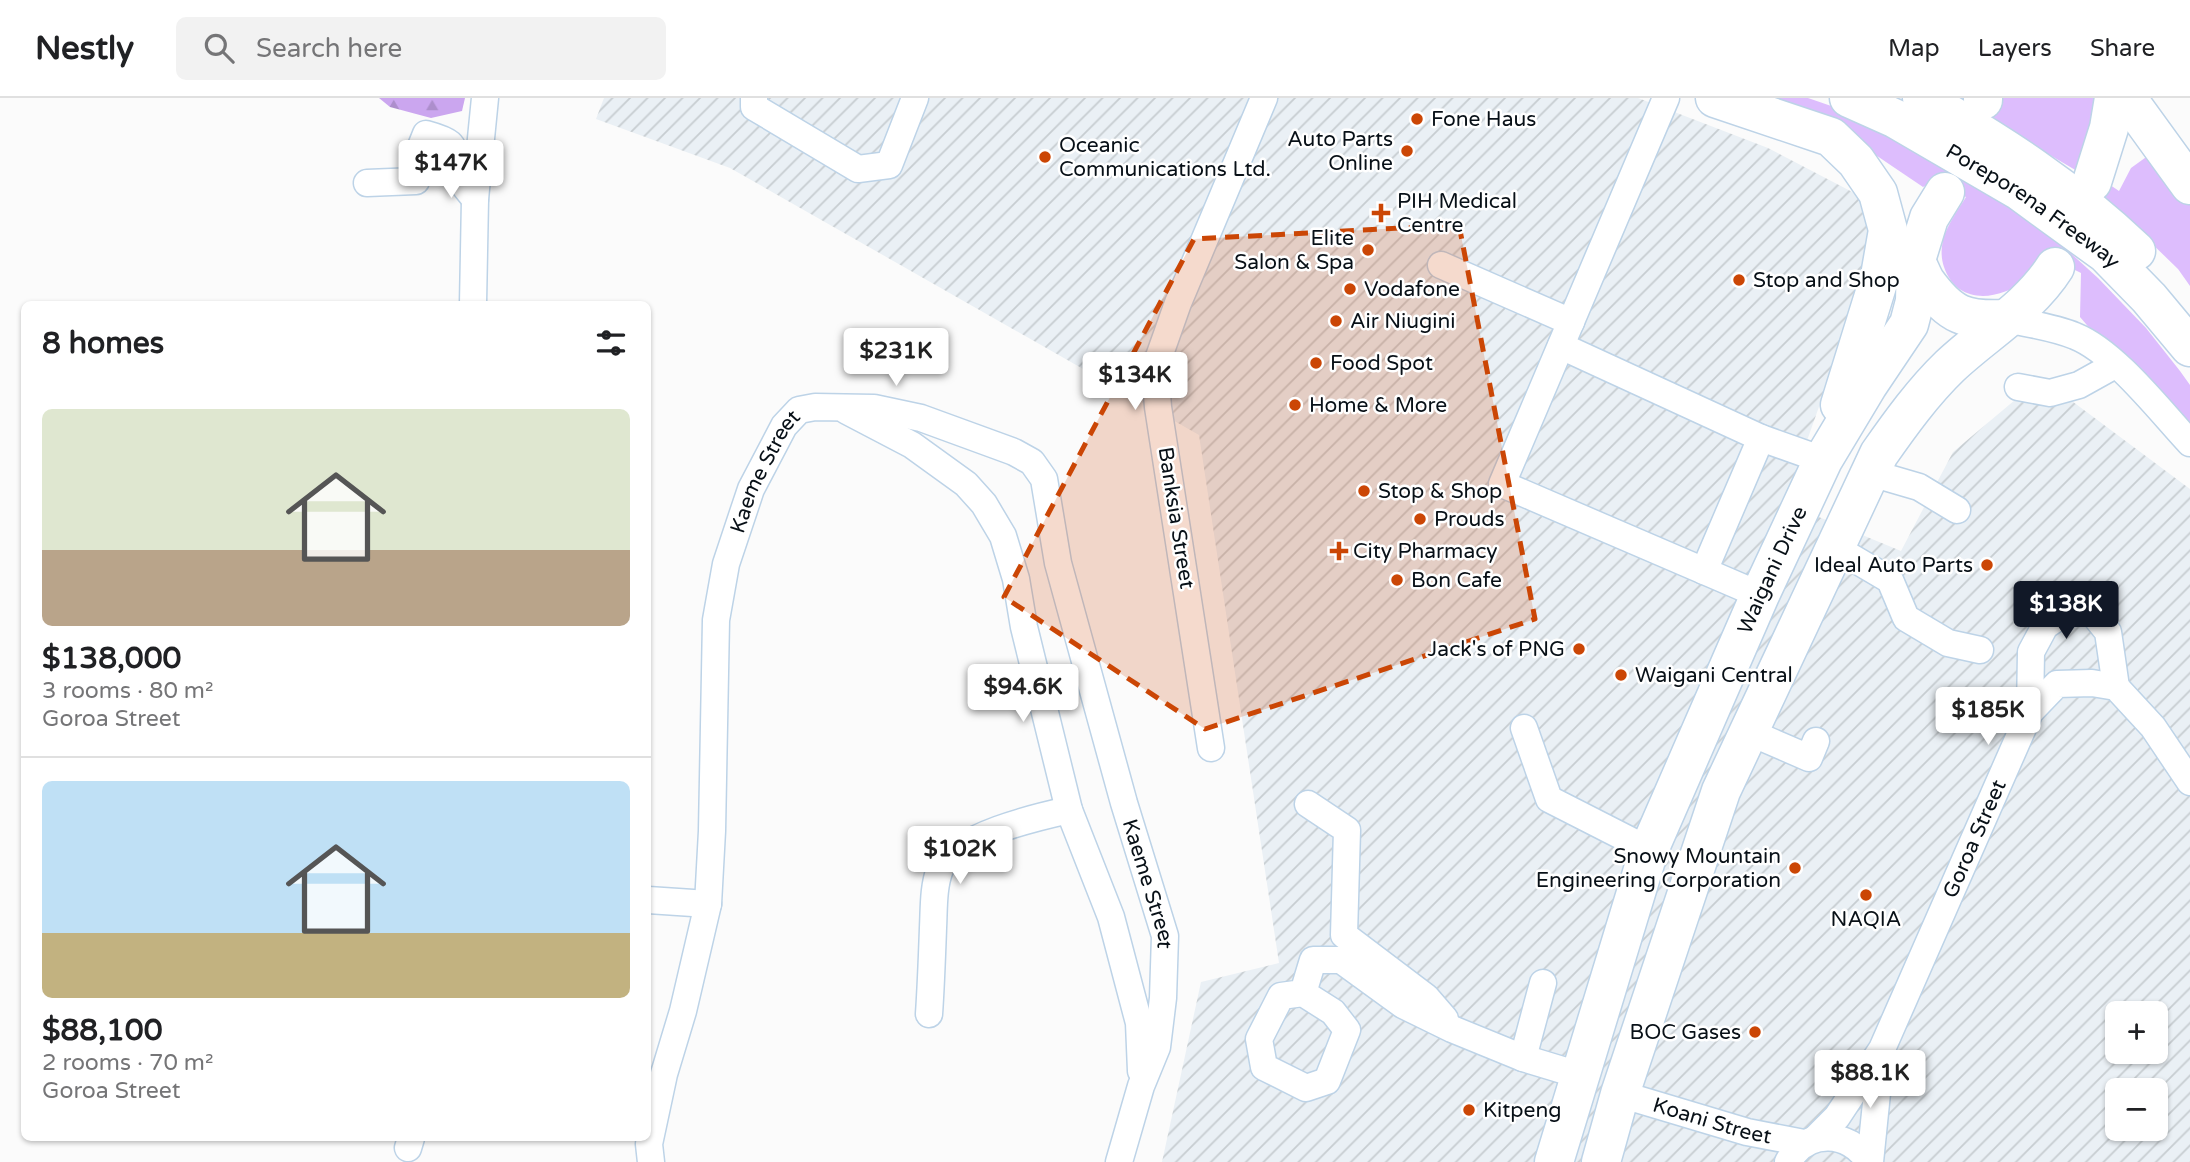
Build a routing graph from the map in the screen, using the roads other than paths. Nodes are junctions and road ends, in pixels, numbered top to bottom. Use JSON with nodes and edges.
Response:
{"nodes":[{"id":1,"x":485,"y":98,"type":"edge"},
{"id":2,"x":754,"y":98,"type":"edge"},
{"id":3,"x":915,"y":98,"type":"edge"},
{"id":4,"x":1264,"y":98,"type":"edge"},
{"id":5,"x":1666,"y":98,"type":"edge"},
{"id":6,"x":1715,"y":98,"type":"edge"},
{"id":7,"x":1849,"y":98,"type":"edge"},
{"id":8,"x":1922,"y":98,"type":"edge"},
{"id":9,"x":2115,"y":98,"type":"edge"},
{"id":10,"x":2127,"y":98,"type":"edge"},
{"id":11,"x":2092,"y":182,"type":"dead end"},
{"id":12,"x":367,"y":183,"type":"dead end"},
{"id":13,"x":2190,"y":185,"type":"edge"},
{"id":14,"x":1945,"y":192,"type":"dead end"},
{"id":15,"x":475,"y":199,"type":"junction"},
{"id":16,"x":1888,"y":230,"type":"junction"},
{"id":17,"x":1916,"y":260,"type":"junction"},
{"id":18,"x":1441,"y":265,"type":"dead end"},
{"id":19,"x":2055,"y":267,"type":"dead end"},
{"id":20,"x":473,"y":301,"type":"edge"},
{"id":21,"x":2190,"y":309,"type":"edge"},
{"id":22,"x":2006,"y":319,"type":"junction"},
{"id":23,"x":1566,"y":334,"type":"junction"},
{"id":24,"x":2190,"y":347,"type":"edge"},
{"id":25,"x":2115,"y":365,"type":"junction"},
{"id":26,"x":2018,"y":387,"type":"dead end"},
{"id":27,"x":842,"y":408,"type":"junction"},
{"id":28,"x":1761,"y":438,"type":"junction"},
{"id":29,"x":2190,"y":443,"type":"edge"},
{"id":30,"x":1823,"y":460,"type":"junction"},
{"id":31,"x":1871,"y":473,"type":"junction"},
{"id":32,"x":1957,"y":510,"type":"dead end"},
{"id":33,"x":1834,"y":547,"type":"junction"},
{"id":34,"x":1704,"y":572,"type":"junction"},
{"id":35,"x":1760,"y":595,"type":"junction"},
{"id":36,"x":1980,"y":650,"type":"dead end"},
{"id":37,"x":2116,"y":687,"type":"junction"},
{"id":38,"x":2030,"y":712,"type":"junction"},
{"id":39,"x":1524,"y":729,"type":"dead end"},
{"id":40,"x":1749,"y":732,"type":"junction"},
{"id":41,"x":1816,"y":741,"type":"dead end"},
{"id":42,"x":1211,"y":748,"type":"dead end"},
{"id":43,"x":2190,"y":782,"type":"edge"},
{"id":44,"x":1308,"y":804,"type":"dead end"},
{"id":45,"x":1069,"y":810,"type":"junction"},
{"id":46,"x":1649,"y":850,"type":"junction"},
{"id":47,"x":651,"y":900,"type":"edge"},
{"id":48,"x":708,"y":904,"type":"junction"},
{"id":49,"x":1544,"y":983,"type":"dead end"},
{"id":50,"x":1303,"y":993,"type":"dead end"},
{"id":51,"x":929,"y":1014,"type":"dead end"},
{"id":52,"x":1452,"y":1028,"type":"junction"},
{"id":53,"x":1882,"y":1049,"type":"junction"},
{"id":54,"x":1523,"y":1058,"type":"junction"},
{"id":55,"x":1579,"y":1075,"type":"junction"},
{"id":56,"x":1141,"y":1086,"type":"junction"},
{"id":57,"x":1620,"y":1094,"type":"junction"},
{"id":58,"x":651,"y":1135,"type":"edge"},
{"id":59,"x":650,"y":1141,"type":"edge"},
{"id":60,"x":1803,"y":1148,"type":"edge"},
{"id":61,"x":651,"y":1162,"type":"edge"},
{"id":62,"x":1119,"y":1162,"type":"edge"},
{"id":63,"x":1554,"y":1162,"type":"edge"},
{"id":64,"x":1569,"y":1162,"type":"edge"},
{"id":65,"x":1601,"y":1162,"type":"edge"},
{"id":66,"x":1869,"y":1162,"type":"edge"}],
"edges":[{"from":1,"to":15,"type":"street"},
{"from":2,"to":3,"type":"street"},
{"from":4,"to":42,"type":"street","name":"Banksia Street"},
{"from":5,"to":23,"type":"street"},
{"from":6,"to":16,"type":"highway"},
{"from":7,"to":24,"type":"highway","name":"Poreporena Freeway"},
{"from":8,"to":21,"type":"highway","name":"Poreporena Freeway"},
{"from":9,"to":11,"type":"highway"},
{"from":10,"to":13,"type":"highway"},
{"from":12,"to":15,"type":"street"},
{"from":14,"to":17,"type":"highway","name":"Waigani Drive"},
{"from":15,"to":20,"type":"street"},
{"from":16,"to":17,"type":"highway"},
{"from":16,"to":30,"type":"highway"},
{"from":17,"to":22,"type":"highway"},
{"from":17,"to":30,"type":"highway","name":"Waigani Drive"},
{"from":18,"to":23,"type":"street"},
{"from":19,"to":22,"type":"highway"},
{"from":22,"to":25,"type":"street"},
{"from":22,"to":31,"type":"highway"},
{"from":23,"to":28,"type":"street"},
{"from":23,"to":34,"type":"street"},
{"from":25,"to":26,"type":"street"},
{"from":25,"to":29,"type":"street"},
{"from":27,"to":45,"type":"street"},
{"from":27,"to":48,"type":"street","name":"Kaeme Street"},
{"from":27,"to":56,"type":"street","name":"Kaeme Street"},
{"from":28,"to":30,"type":"street"},
{"from":28,"to":34,"type":"street"},
{"from":30,"to":35,"type":"highway","name":"Waigani Drive"},
{"from":31,"to":32,"type":"street"},
{"from":31,"to":33,"type":"highway"},
{"from":33,"to":36,"type":"street"},
{"from":33,"to":40,"type":"highway"},
{"from":34,"to":35,"type":"street"},
{"from":35,"to":46,"type":"highway","name":"Waigani Drive"},
{"from":37,"to":38,"type":"street","name":"Goroa Street"},
{"from":37,"to":38,"type":"street"},
{"from":37,"to":43,"type":"street"},
{"from":38,"to":53,"type":"street","name":"Goroa Street"},
{"from":39,"to":46,"type":"street"},
{"from":40,"to":41,"type":"street"},
{"from":40,"to":57,"type":"highway"},
{"from":44,"to":52,"type":"street"},
{"from":45,"to":51,"type":"street"},
{"from":45,"to":56,"type":"street"},
{"from":46,"to":55,"type":"highway","name":"Waigani Drive"},
{"from":47,"to":48,"type":"street"},
{"from":48,"to":58,"type":"street","name":"Kaeme Street"},
{"from":49,"to":54,"type":"street"},
{"from":50,"to":52,"type":"street"},
{"from":52,"to":54,"type":"street"},
{"from":53,"to":60,"type":"street","name":"Goroa Street"},
{"from":53,"to":66,"type":"street","name":"Goroa Street"},
{"from":54,"to":55,"type":"street"},
{"from":55,"to":63,"type":"highway","name":"Waigani Drive"},
{"from":56,"to":62,"type":"street","name":"Kaeme Street"},
{"from":57,"to":60,"type":"street","name":"Koani Street"},
{"from":57,"to":64,"type":"highway"},
{"from":57,"to":65,"type":"highway"},
{"from":59,"to":61,"type":"street","name":"Kaeme Street"},
{"from":60,"to":66,"type":"street","name":"Koani Street"}]}
